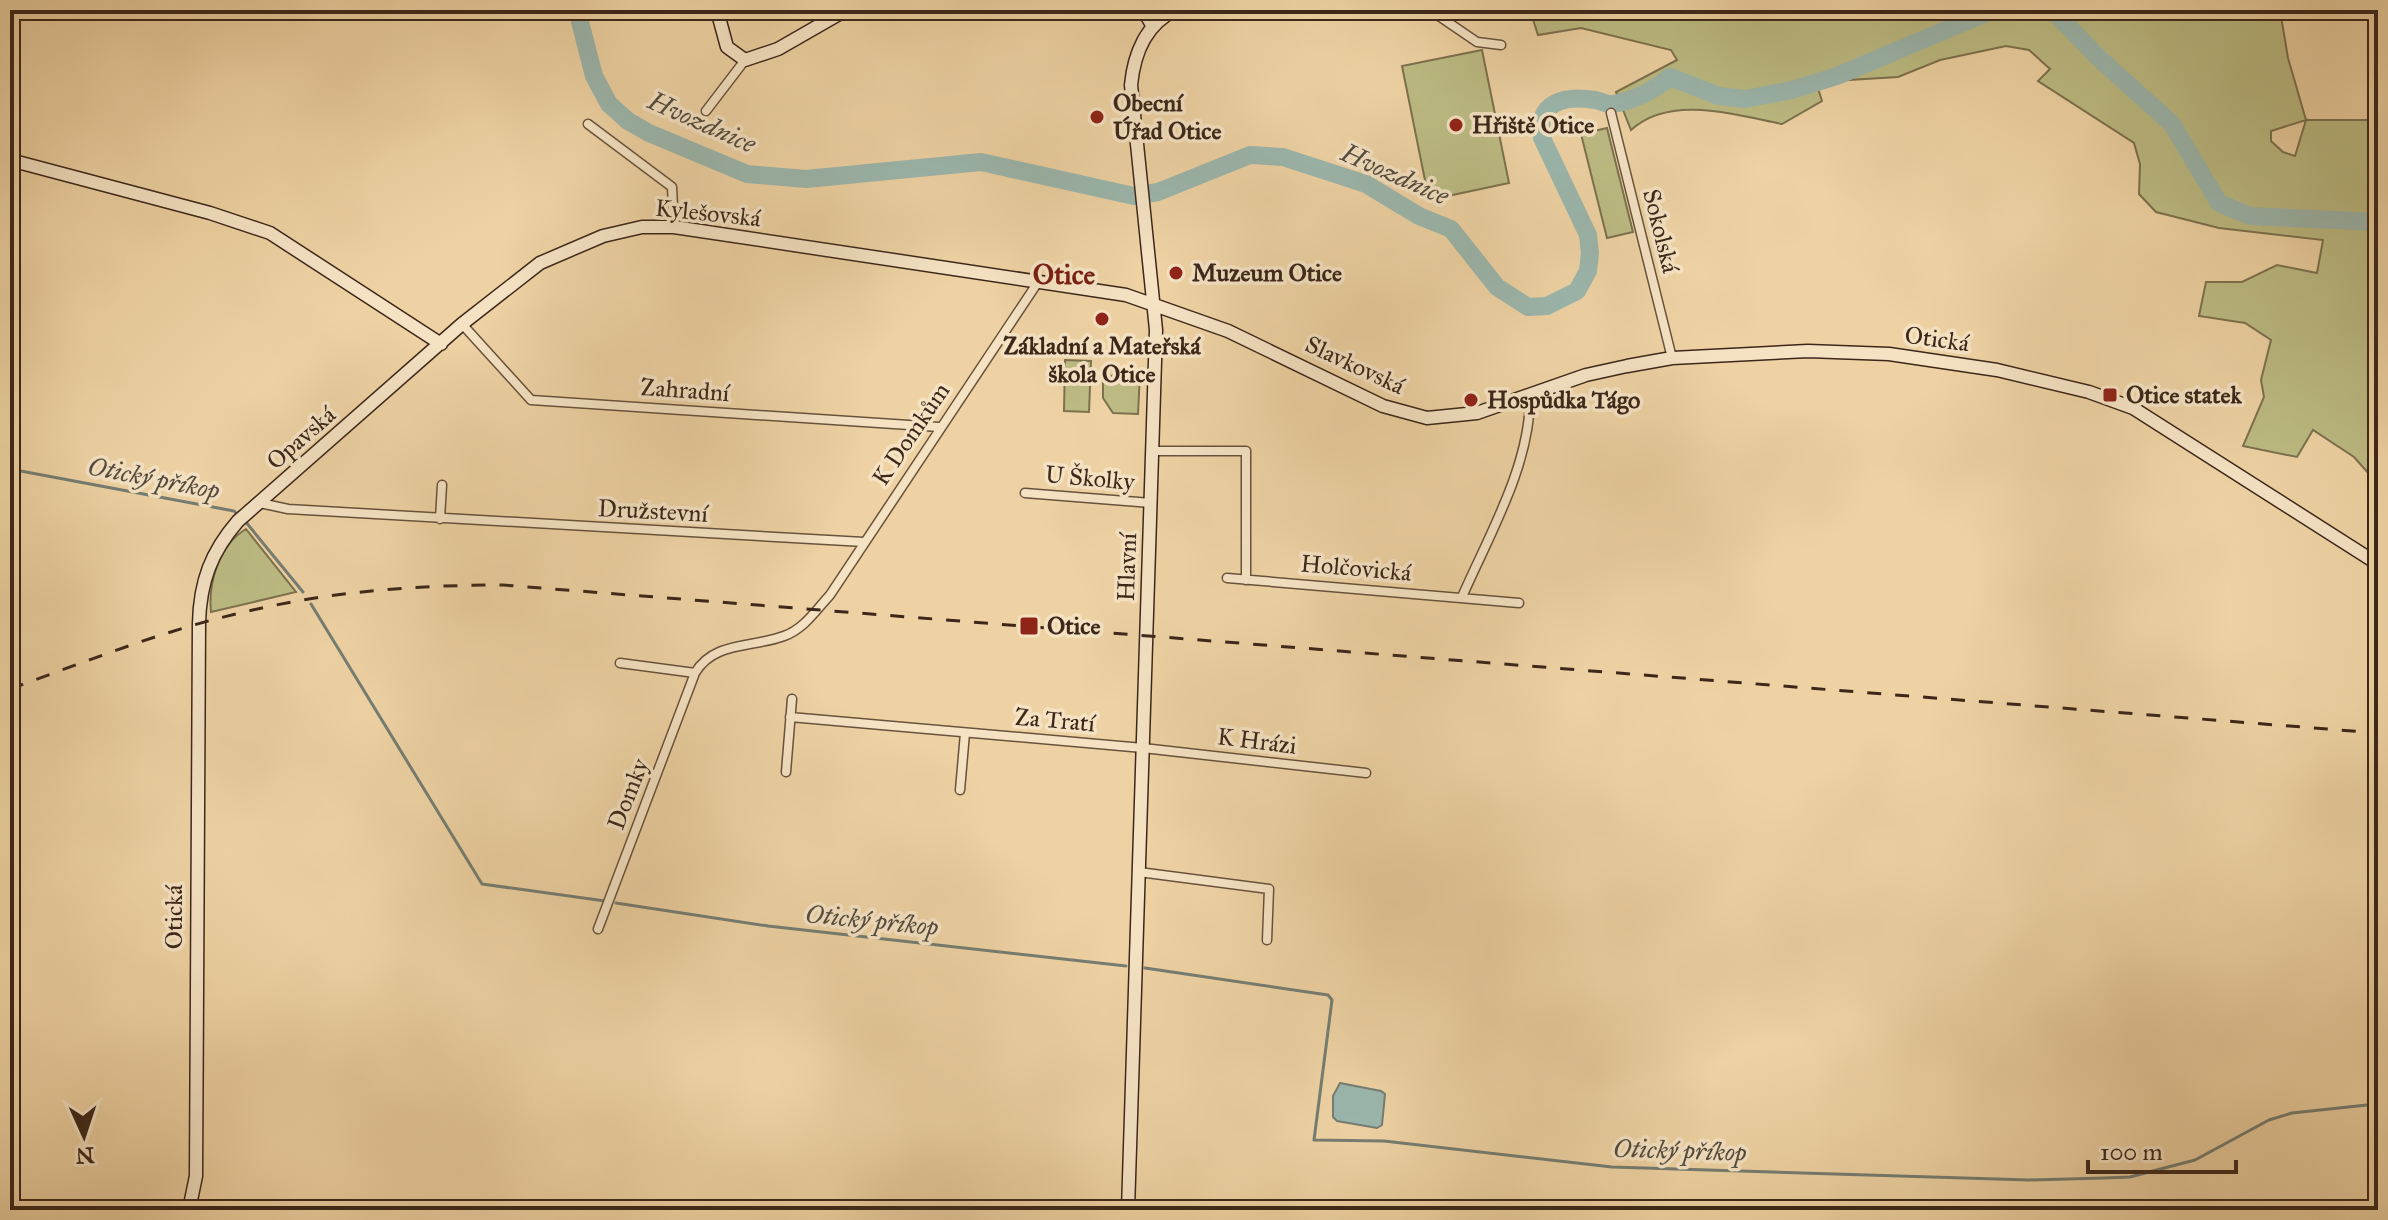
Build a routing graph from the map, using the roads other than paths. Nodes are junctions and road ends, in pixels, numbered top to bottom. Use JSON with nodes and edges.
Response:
{"nodes":[{"id":1,"x":717,"y":10,"type":"edge"},
{"id":2,"x":846,"y":10,"type":"edge"},
{"id":3,"x":1143,"y":10,"type":"edge"},
{"id":4,"x":1175,"y":10,"type":"edge"},
{"id":5,"x":1430,"y":10,"type":"edge"},
{"id":6,"x":1152,"y":25,"type":"junction"},
{"id":7,"x":1501,"y":45,"type":"dead end"},
{"id":8,"x":745,"y":60,"type":"junction"},
{"id":9,"x":706,"y":111,"type":"dead end"},
{"id":10,"x":1611,"y":113,"type":"dead end"},
{"id":11,"x":588,"y":124,"type":"dead end"},
{"id":12,"x":10,"y":160,"type":"edge"},
{"id":13,"x":674,"y":227,"type":"junction"},
{"id":14,"x":1038,"y":282,"type":"junction"},
{"id":15,"x":1156,"y":304,"type":"junction"},
{"id":16,"x":462,"y":324,"type":"junction"},
{"id":17,"x":441,"y":344,"type":"junction"},
{"id":18,"x":1672,"y":358,"type":"junction"},
{"id":19,"x":1586,"y":375,"type":"joint"},
{"id":20,"x":1530,"y":395,"type":"junction"},
{"id":21,"x":939,"y":427,"type":"junction"},
{"id":22,"x":1152,"y":451,"type":"junction"},
{"id":23,"x":442,"y":485,"type":"dead end"},
{"id":24,"x":1025,"y":493,"type":"dead end"},
{"id":25,"x":260,"y":503,"type":"junction"},
{"id":26,"x":1151,"y":503,"type":"junction"},
{"id":27,"x":440,"y":519,"type":"junction"},
{"id":28,"x":864,"y":542,"type":"junction"},
{"id":29,"x":2377,"y":561,"type":"edge"},
{"id":30,"x":1227,"y":578,"type":"dead end"},
{"id":31,"x":1246,"y":580,"type":"junction"},
{"id":32,"x":1462,"y":597,"type":"junction"},
{"id":33,"x":1519,"y":603,"type":"dead end"},
{"id":34,"x":199,"y":623,"type":"joint"},
{"id":35,"x":620,"y":663,"type":"dead end"},
{"id":36,"x":695,"y":673,"type":"junction"},
{"id":37,"x":792,"y":699,"type":"dead end"},
{"id":38,"x":790,"y":717,"type":"junction"},
{"id":39,"x":965,"y":733,"type":"junction"},
{"id":40,"x":1143,"y":748,"type":"junction"},
{"id":41,"x":786,"y":772,"type":"dead end"},
{"id":42,"x":1366,"y":773,"type":"dead end"},
{"id":43,"x":960,"y":790,"type":"dead end"},
{"id":44,"x":1139,"y":872,"type":"junction"},
{"id":45,"x":598,"y":929,"type":"dead end"},
{"id":46,"x":1267,"y":940,"type":"dead end"},
{"id":47,"x":189,"y":1210,"type":"edge"},
{"id":48,"x":1128,"y":1210,"type":"edge"}],
"edges":[{"from":1,"to":8,"type":"main road"},
{"from":2,"to":8,"type":"main road"},
{"from":3,"to":6,"type":"main road"},
{"from":4,"to":6,"type":"main road"},
{"from":5,"to":7,"type":"street"},
{"from":6,"to":15,"type":"main road","name":"Hlavní"},
{"from":8,"to":9,"type":"street"},
{"from":10,"to":18,"type":"street","name":"Sokolská"},
{"from":11,"to":13,"type":"street"},
{"from":12,"to":17,"type":"main road"},
{"from":13,"to":14,"type":"main road","name":"Kylešovská"},
{"from":13,"to":16,"type":"main road","name":"Kylešovská"},
{"from":14,"to":15,"type":"main road","name":"Kylešovská"},
{"from":14,"to":21,"type":"street","name":"K Domkům"},
{"from":15,"to":20,"type":"main road","name":"Slavkovská"},
{"from":15,"to":22,"type":"main road","name":"Hlavní"},
{"from":16,"to":17,"type":"main road","name":"Kylešovská"},
{"from":16,"to":21,"type":"street","name":"Zahradní"},
{"from":17,"to":25,"type":"main road","name":"Opavská"},
{"from":18,"to":19,"type":"main road","name":"Otická"},
{"from":18,"to":29,"type":"main road","name":"Otická"},
{"from":19,"to":20,"type":"main road","name":"Slavkovská"},
{"from":20,"to":32,"type":"street"},
{"from":21,"to":28,"type":"street","name":"K Domkům"},
{"from":22,"to":26,"type":"main road","name":"Hlavní"},
{"from":22,"to":31,"type":"street"},
{"from":23,"to":27,"type":"street"},
{"from":24,"to":26,"type":"street","name":"U Školky"},
{"from":25,"to":27,"type":"street","name":"Družstevní"},
{"from":25,"to":34,"type":"main road","name":"Opavská"},
{"from":26,"to":40,"type":"main road","name":"Hlavní"},
{"from":27,"to":28,"type":"street","name":"Družstevní"},
{"from":28,"to":36,"type":"street","name":"K Domkům"},
{"from":30,"to":31,"type":"street","name":"Holčovická"},
{"from":31,"to":32,"type":"street","name":"Holčovická"},
{"from":32,"to":33,"type":"street","name":"Holčovická"},
{"from":34,"to":47,"type":"main road","name":"Otická"},
{"from":35,"to":36,"type":"street"},
{"from":36,"to":45,"type":"street","name":"Domky"},
{"from":37,"to":38,"type":"street"},
{"from":38,"to":39,"type":"street","name":"Za Tratí"},
{"from":38,"to":41,"type":"street"},
{"from":39,"to":40,"type":"street","name":"Za Tratí"},
{"from":39,"to":43,"type":"street"},
{"from":40,"to":42,"type":"street","name":"K Hrázi"},
{"from":40,"to":44,"type":"main road","name":"Hlavní"},
{"from":44,"to":46,"type":"street"},
{"from":44,"to":48,"type":"main road","name":"Hlavní"}]}
